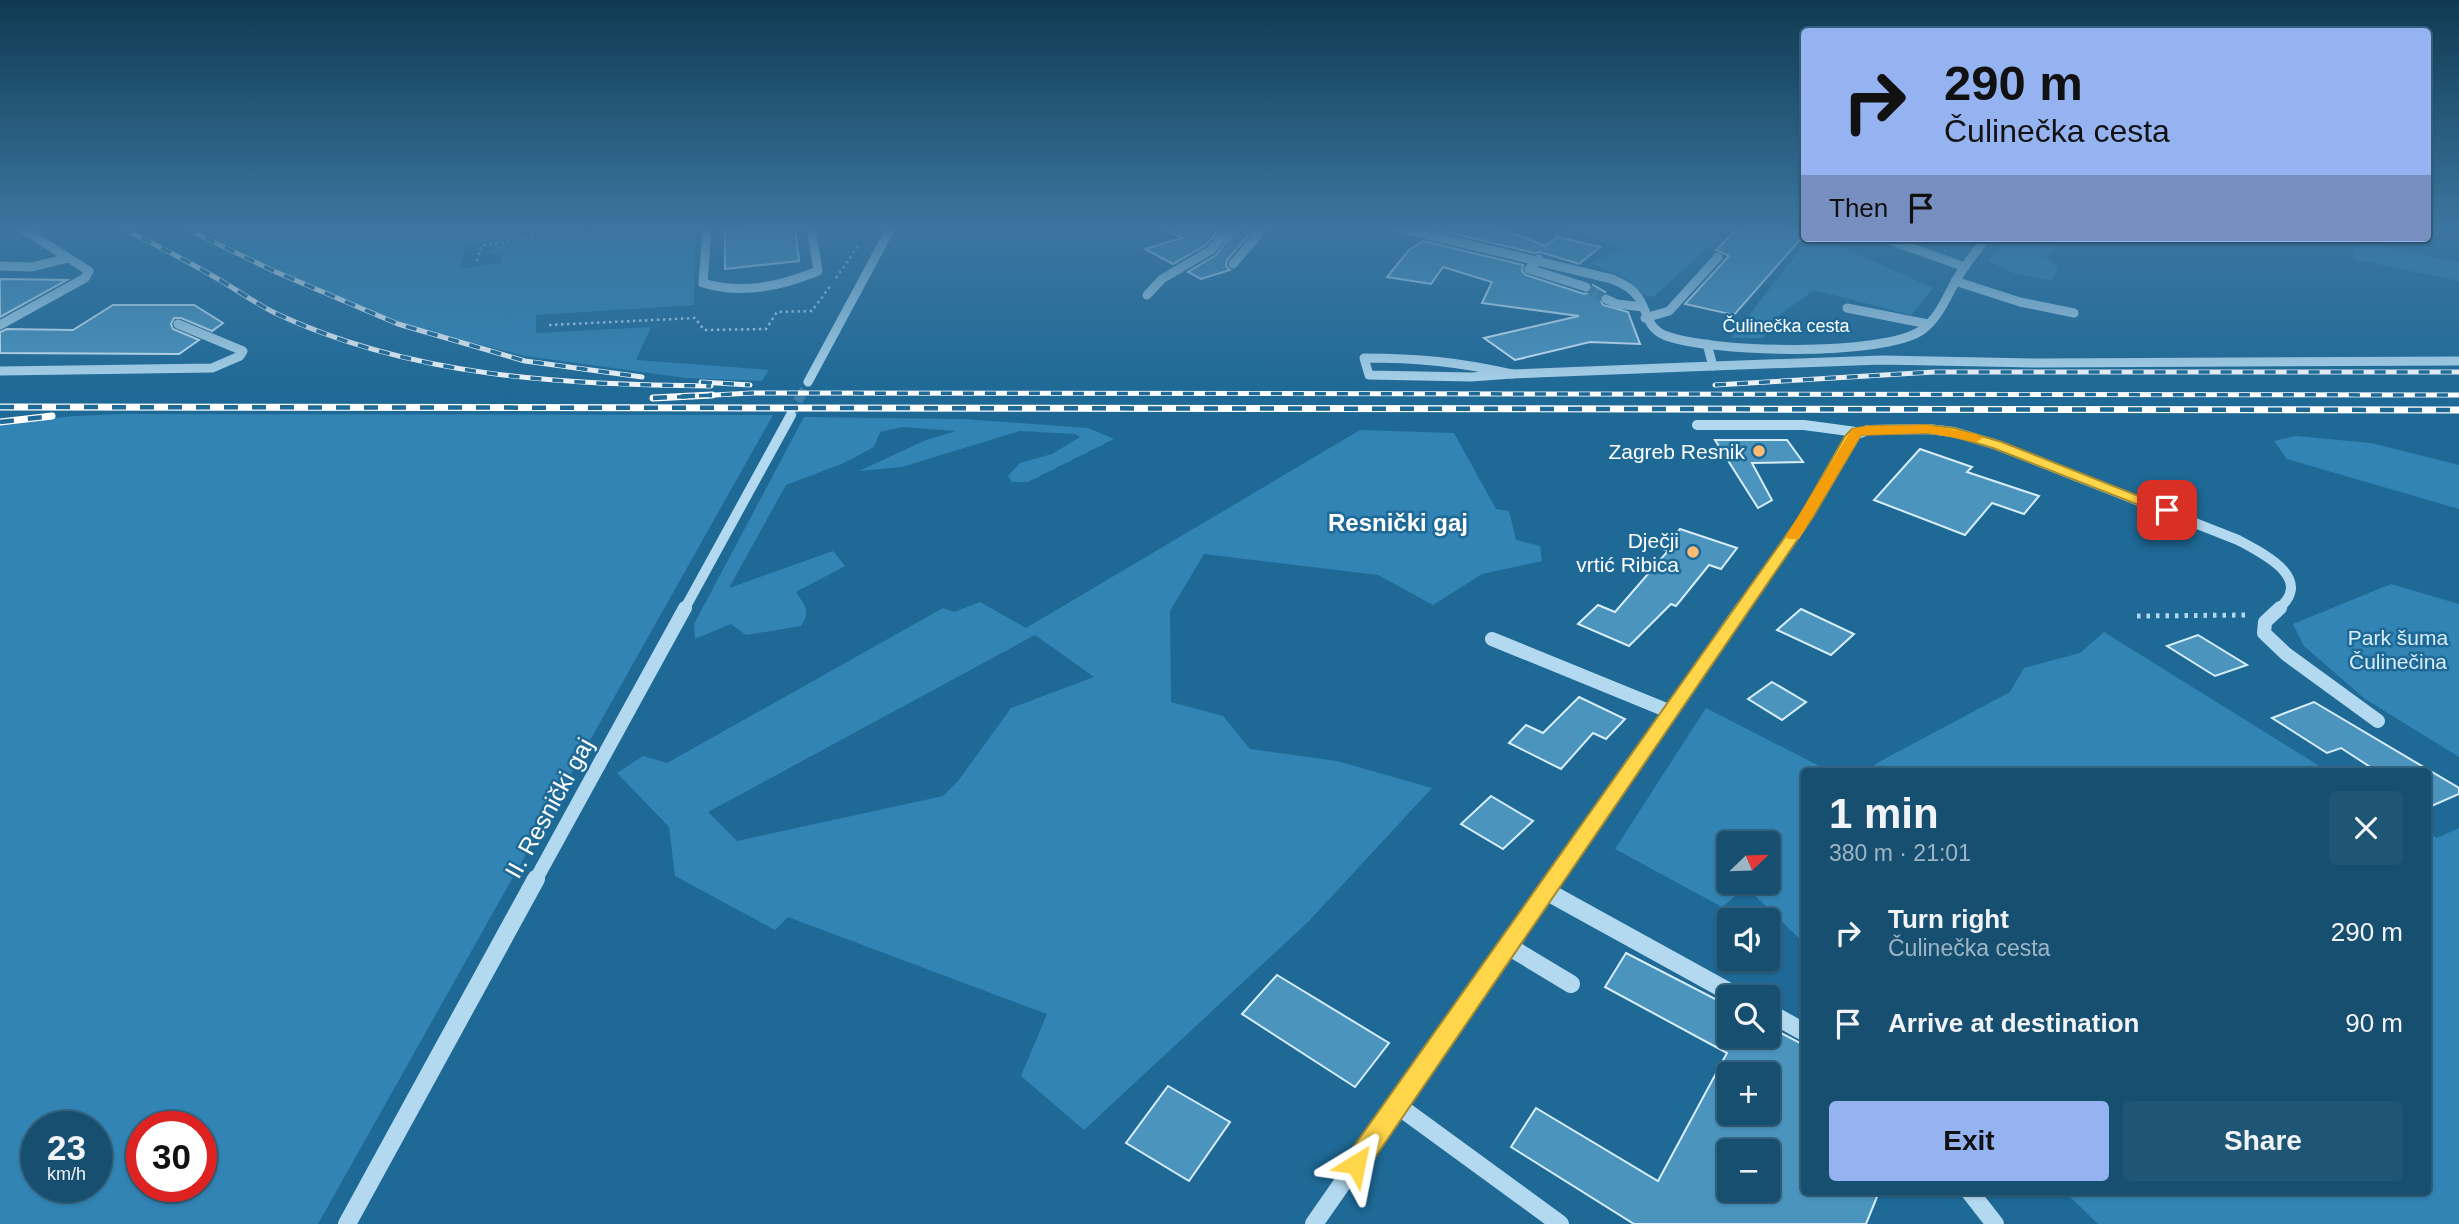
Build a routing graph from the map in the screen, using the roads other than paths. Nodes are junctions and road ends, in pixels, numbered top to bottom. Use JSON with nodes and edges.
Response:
{"nodes":[{"id":1,"x":72,"y":285,"type":"edge"},
{"id":2,"x":709,"y":285,"type":"edge"},
{"id":3,"x":770,"y":285,"type":"edge"},
{"id":4,"x":860,"y":285,"type":"edge"},
{"id":5,"x":1156,"y":285,"type":"edge"},
{"id":6,"x":1580,"y":285,"type":"edge"},
{"id":7,"x":1624,"y":285,"type":"edge"},
{"id":8,"x":1692,"y":285,"type":"edge"},
{"id":9,"x":1952,"y":285,"type":"edge"},
{"id":10,"x":1968,"y":285,"type":"edge"},
{"id":11,"x":1586,"y":287,"type":"tunnel mouth"},
{"id":12,"x":1147,"y":295,"type":"dead end"},
{"id":13,"x":1606,"y":299,"type":"tunnel mouth"},
{"id":14,"x":1643,"y":307,"type":"junction"},
{"id":15,"x":1847,"y":308,"type":"dead end"},
{"id":16,"x":2074,"y":313,"type":"dead end"},
{"id":17,"x":1645,"y":318,"type":"junction"},
{"id":18,"x":178,"y":324,"type":"dead end"},
{"id":19,"x":1928,"y":324,"type":"junction"},
{"id":20,"x":0,"y":325,"type":"edge"},
{"id":21,"x":1707,"y":344,"type":"junction"},
{"id":22,"x":1868,"y":345,"type":"junction"},
{"id":23,"x":1882,"y":360,"type":"junction"},
{"id":24,"x":2459,"y":361,"type":"edge"},
{"id":25,"x":1713,"y":366,"type":"junction"},
{"id":26,"x":0,"y":371,"type":"edge"},
{"id":27,"x":1512,"y":374,"type":"junction"},
{"id":28,"x":808,"y":382,"type":"tunnel mouth"},
{"id":29,"x":791,"y":415,"type":"tunnel mouth"},
{"id":30,"x":1697,"y":425,"type":"dead end"},
{"id":31,"x":1856,"y":432,"type":"junction"},
{"id":32,"x":1492,"y":639,"type":"dead end"},
{"id":33,"x":1671,"y":712,"type":"junction"},
{"id":34,"x":2378,"y":721,"type":"dead end"},
{"id":35,"x":1546,"y":891,"type":"junction"},
{"id":36,"x":1508,"y":946,"type":"junction"},
{"id":37,"x":1571,"y":984,"type":"dead end"},
{"id":38,"x":1717,"y":985,"type":"edge"},
{"id":39,"x":1780,"y":1019,"type":"edge"},
{"id":40,"x":1801,"y":1030,"type":"edge"},
{"id":41,"x":1398,"y":1105,"type":"junction"},
{"id":42,"x":1972,"y":1195,"type":"edge"},
{"id":43,"x":1552,"y":1222,"type":"edge"},
{"id":44,"x":347,"y":1224,"type":"edge"},
{"id":45,"x":1314,"y":1224,"type":"edge"},
{"id":46,"x":1995,"y":1224,"type":"edge"}],
"edges":[{"from":1,"to":20,"type":"street"},
{"from":2,"to":3,"type":"street"},
{"from":4,"to":28,"type":"street"},
{"from":5,"to":12,"type":"lane"},
{"from":6,"to":11,"type":"street"},
{"from":7,"to":14,"type":"street"},
{"from":8,"to":17,"type":"lane"},
{"from":9,"to":19,"type":"street"},
{"from":10,"to":16,"type":"street"},
{"from":13,"to":14,"type":"street"},
{"from":14,"to":17,"type":"street"},
{"from":15,"to":19,"type":"street"},
{"from":17,"to":21,"type":"street","name":"Čulinečka cesta"},
{"from":18,"to":26,"type":"street"},
{"from":19,"to":22,"type":"street","name":"Čulinečka cesta"},
{"from":21,"to":22,"type":"street","name":"Čulinečka cesta"},
{"from":21,"to":25,"type":"street"},
{"from":22,"to":23,"type":"street"},
{"from":23,"to":24,"type":"street"},
{"from":23,"to":25,"type":"street"},
{"from":25,"to":27,"type":"street"},
{"from":27,"to":27,"type":"street"},
{"from":29,"to":44,"type":"street","name":"II. Resnički gaj"},
{"from":30,"to":31,"type":"street"},
{"from":31,"to":33,"type":"street"},
{"from":31,"to":34,"type":"street"},
{"from":32,"to":33,"type":"street"},
{"from":33,"to":35,"type":"street"},
{"from":35,"to":36,"type":"street"},
{"from":35,"to":38,"type":"lane"},
{"from":36,"to":37,"type":"street"},
{"from":36,"to":41,"type":"street"},
{"from":39,"to":40,"type":"street"},
{"from":41,"to":43,"type":"street"},
{"from":41,"to":45,"type":"street"},
{"from":42,"to":46,"type":"street"}]}
